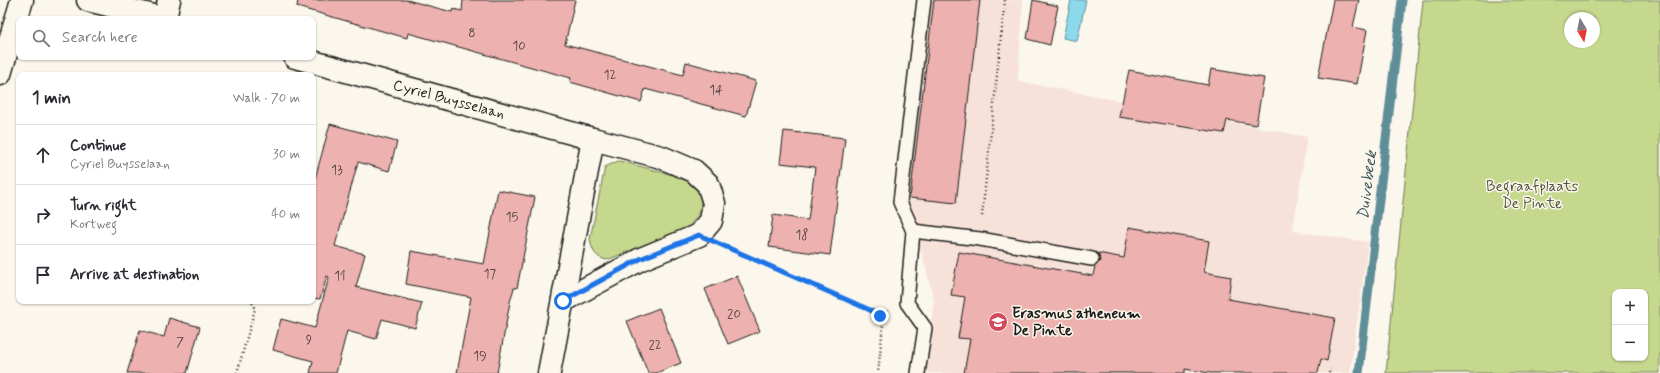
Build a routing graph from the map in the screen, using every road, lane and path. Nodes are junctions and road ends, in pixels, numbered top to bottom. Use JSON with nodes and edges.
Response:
{"nodes":[{"id":1,"x":22,"y":0,"type":"edge"},
{"id":2,"x":88,"y":0,"type":"edge"},
{"id":3,"x":169,"y":0,"type":"edge"},
{"id":4,"x":924,"y":0,"type":"edge"},
{"id":5,"x":1005,"y":0,"type":"edge"},
{"id":6,"x":17,"y":16,"type":"edge"},
{"id":7,"x":153,"y":16,"type":"edge"},
{"id":8,"x":166,"y":16,"type":"edge"},
{"id":9,"x":16,"y":20,"type":"edge"},
{"id":10,"x":301,"y":64,"type":"edge"},
{"id":11,"x":0,"y":74,"type":"edge"},
{"id":12,"x":592,"y":139,"type":"junction"},
{"id":13,"x":913,"y":231,"type":"junction"},
{"id":14,"x":699,"y":235,"type":"junction"},
{"id":15,"x":980,"y":239,"type":"junction"},
{"id":16,"x":1092,"y":259,"type":"dead end"},
{"id":17,"x":563,"y":301,"type":"junction"},
{"id":18,"x":252,"y":304,"type":"edge"},
{"id":19,"x":237,"y":373,"type":"edge"},
{"id":20,"x":549,"y":373,"type":"edge"},
{"id":21,"x":878,"y":373,"type":"edge"},
{"id":22,"x":918,"y":373,"type":"edge"}],
"edges":[{"from":1,"to":6,"type":"street"},
{"from":2,"to":7,"type":"street"},
{"from":3,"to":8,"type":"street"},
{"from":4,"to":13,"type":"lane"},
{"from":5,"to":15,"type":"path"},
{"from":9,"to":11,"type":"street"},
{"from":10,"to":12,"type":"street","name":"Cyriel Buysselaan"},
{"from":12,"to":14,"type":"street","name":"Cyriel Buysselaan"},
{"from":12,"to":17,"type":"street"},
{"from":13,"to":15,"type":"lane"},
{"from":13,"to":22,"type":"lane"},
{"from":14,"to":17,"type":"street","name":"Cyriel Buysselaan"},
{"from":14,"to":21,"type":"path"},
{"from":15,"to":16,"type":"lane"},
{"from":17,"to":20,"type":"street"},
{"from":18,"to":19,"type":"path"}]}
